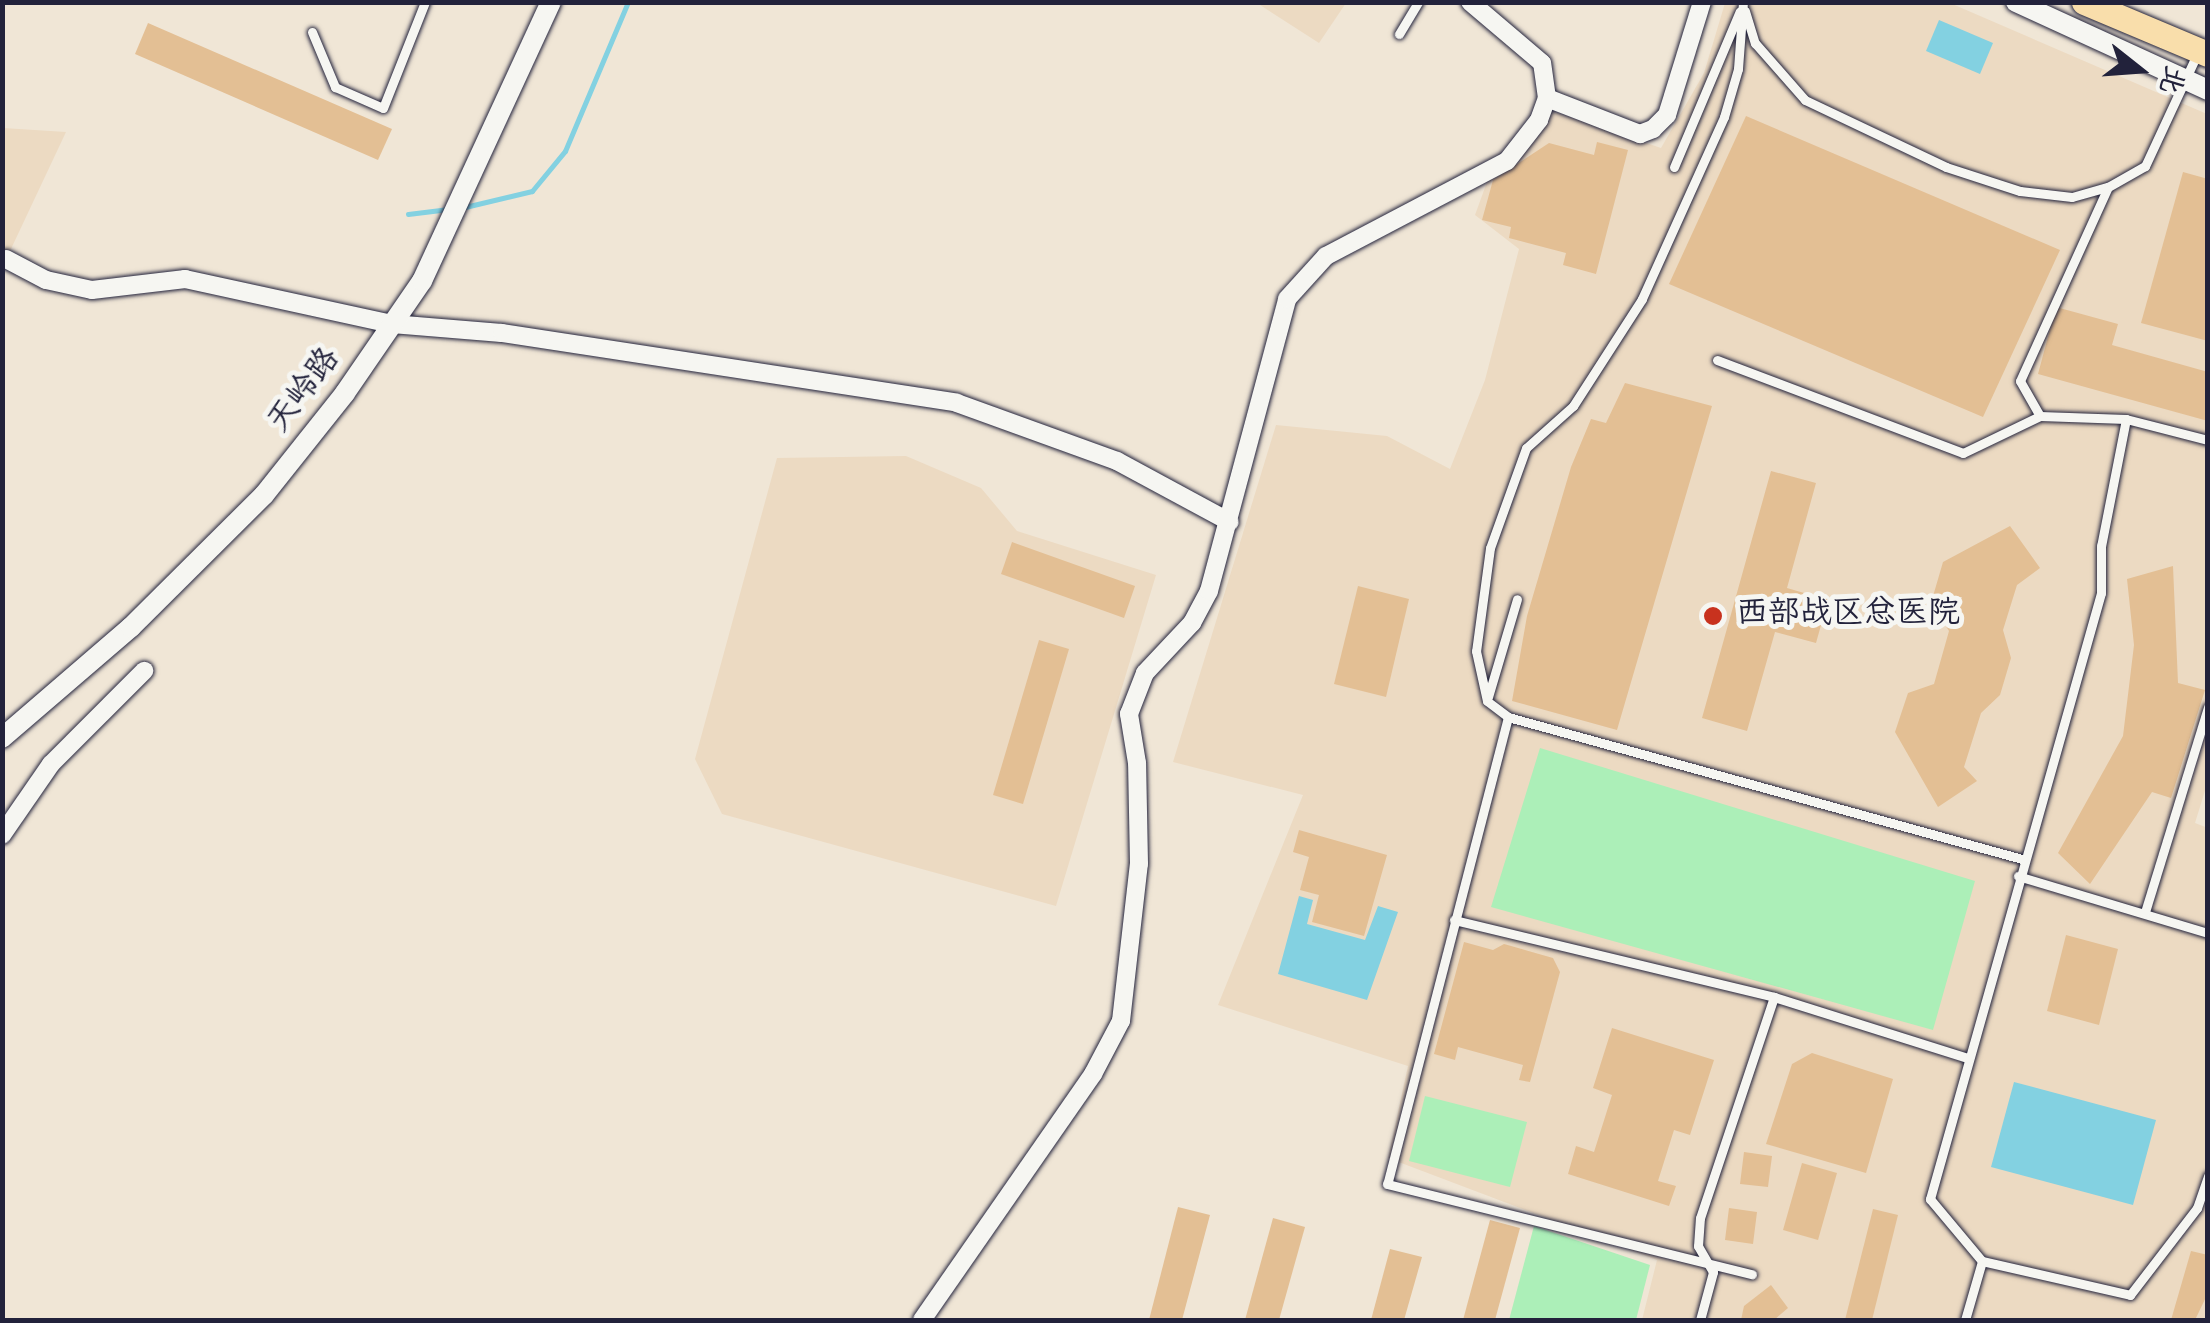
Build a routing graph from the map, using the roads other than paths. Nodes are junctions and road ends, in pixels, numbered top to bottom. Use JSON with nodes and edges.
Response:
{"nodes":[{"id":1,"x":425,"y":2,"type":"edge"},
{"id":2,"x":551,"y":2,"type":"edge"},
{"id":3,"x":1418,"y":2,"type":"edge"},
{"id":4,"x":1470,"y":2,"type":"edge"},
{"id":5,"x":1702,"y":2,"type":"edge"},
{"id":6,"x":2016,"y":2,"type":"edge"},
{"id":7,"x":2084,"y":2,"type":"edge"},
{"id":8,"x":1743,"y":3,"type":"edge"},
{"id":9,"x":312,"y":32,"type":"dead end"},
{"id":10,"x":1399,"y":34,"type":"dead end"},
{"id":11,"x":2203,"y":52,"type":"edge"},
{"id":12,"x":2184,"y":80,"type":"junction"},
{"id":13,"x":2208,"y":90,"type":"edge"},
{"id":14,"x":1547,"y":98,"type":"junction"},
{"id":15,"x":1674,"y":167,"type":"dead end"},
{"id":16,"x":2108,"y":187,"type":"junction"},
{"id":17,"x":6,"y":259,"type":"dead end"},
{"id":18,"x":392,"y":324,"type":"junction"},
{"id":19,"x":1717,"y":360,"type":"dead end"},
{"id":20,"x":2040,"y":416,"type":"junction"},
{"id":21,"x":2126,"y":419,"type":"junction"},
{"id":22,"x":2208,"y":440,"type":"edge"},
{"id":23,"x":1230,"y":522,"type":"junction"},
{"id":24,"x":1517,"y":599,"type":"dead end"},
{"id":25,"x":144,"y":672,"type":"dead end"},
{"id":26,"x":1487,"y":701,"type":"junction"},
{"id":27,"x":2208,"y":707,"type":"edge"},
{"id":28,"x":1508,"y":717,"type":"junction"},
{"id":29,"x":2,"y":738,"type":"edge"},
{"id":30,"x":2,"y":835,"type":"edge"},
{"id":31,"x":2022,"y":859,"type":"junction"},
{"id":32,"x":2018,"y":876,"type":"junction"},
{"id":33,"x":2145,"y":912,"type":"junction"},
{"id":34,"x":1454,"y":920,"type":"junction"},
{"id":35,"x":2208,"y":933,"type":"edge"},
{"id":36,"x":1774,"y":997,"type":"junction"},
{"id":37,"x":1968,"y":1058,"type":"junction"},
{"id":38,"x":2208,"y":1176,"type":"edge"},
{"id":39,"x":1982,"y":1261,"type":"junction"},
{"id":40,"x":1707,"y":1263,"type":"junction"},
{"id":41,"x":1752,"y":1274,"type":"dead end"},
{"id":42,"x":922,"y":1320,"type":"edge"},
{"id":43,"x":1700,"y":1320,"type":"edge"},
{"id":44,"x":1964,"y":1320,"type":"edge"}],
"edges":[{"from":1,"to":9,"type":"lane"},
{"from":2,"to":18,"type":"street","name":"天岭路"},
{"from":3,"to":10,"type":"lane"},
{"from":4,"to":14,"type":"street"},
{"from":5,"to":14,"type":"street"},
{"from":6,"to":12,"type":"street"},
{"from":7,"to":11,"type":"main road"},
{"from":8,"to":15,"type":"lane"},
{"from":8,"to":16,"type":"lane"},
{"from":8,"to":26,"type":"lane"},
{"from":11,"to":12,"type":"lane"},
{"from":12,"to":13,"type":"street"},
{"from":12,"to":16,"type":"lane"},
{"from":14,"to":23,"type":"street"},
{"from":16,"to":20,"type":"lane"},
{"from":17,"to":18,"type":"street"},
{"from":18,"to":23,"type":"street"},
{"from":18,"to":29,"type":"street","name":"天岭路"},
{"from":19,"to":20,"type":"lane"},
{"from":20,"to":21,"type":"lane"},
{"from":21,"to":22,"type":"lane"},
{"from":21,"to":31,"type":"lane"},
{"from":23,"to":42,"type":"street"},
{"from":24,"to":26,"type":"lane"},
{"from":25,"to":30,"type":"street"},
{"from":26,"to":28,"type":"lane"},
{"from":27,"to":33,"type":"lane"},
{"from":28,"to":31,"type":"lane"},
{"from":28,"to":34,"type":"lane"},
{"from":31,"to":32,"type":"lane"},
{"from":32,"to":33,"type":"lane"},
{"from":32,"to":37,"type":"lane"},
{"from":33,"to":35,"type":"lane"},
{"from":34,"to":36,"type":"lane"},
{"from":34,"to":40,"type":"lane"},
{"from":36,"to":37,"type":"lane"},
{"from":36,"to":40,"type":"lane"},
{"from":37,"to":39,"type":"lane"},
{"from":38,"to":39,"type":"lane"},
{"from":39,"to":44,"type":"lane"},
{"from":40,"to":41,"type":"lane"},
{"from":40,"to":43,"type":"lane"}]}
